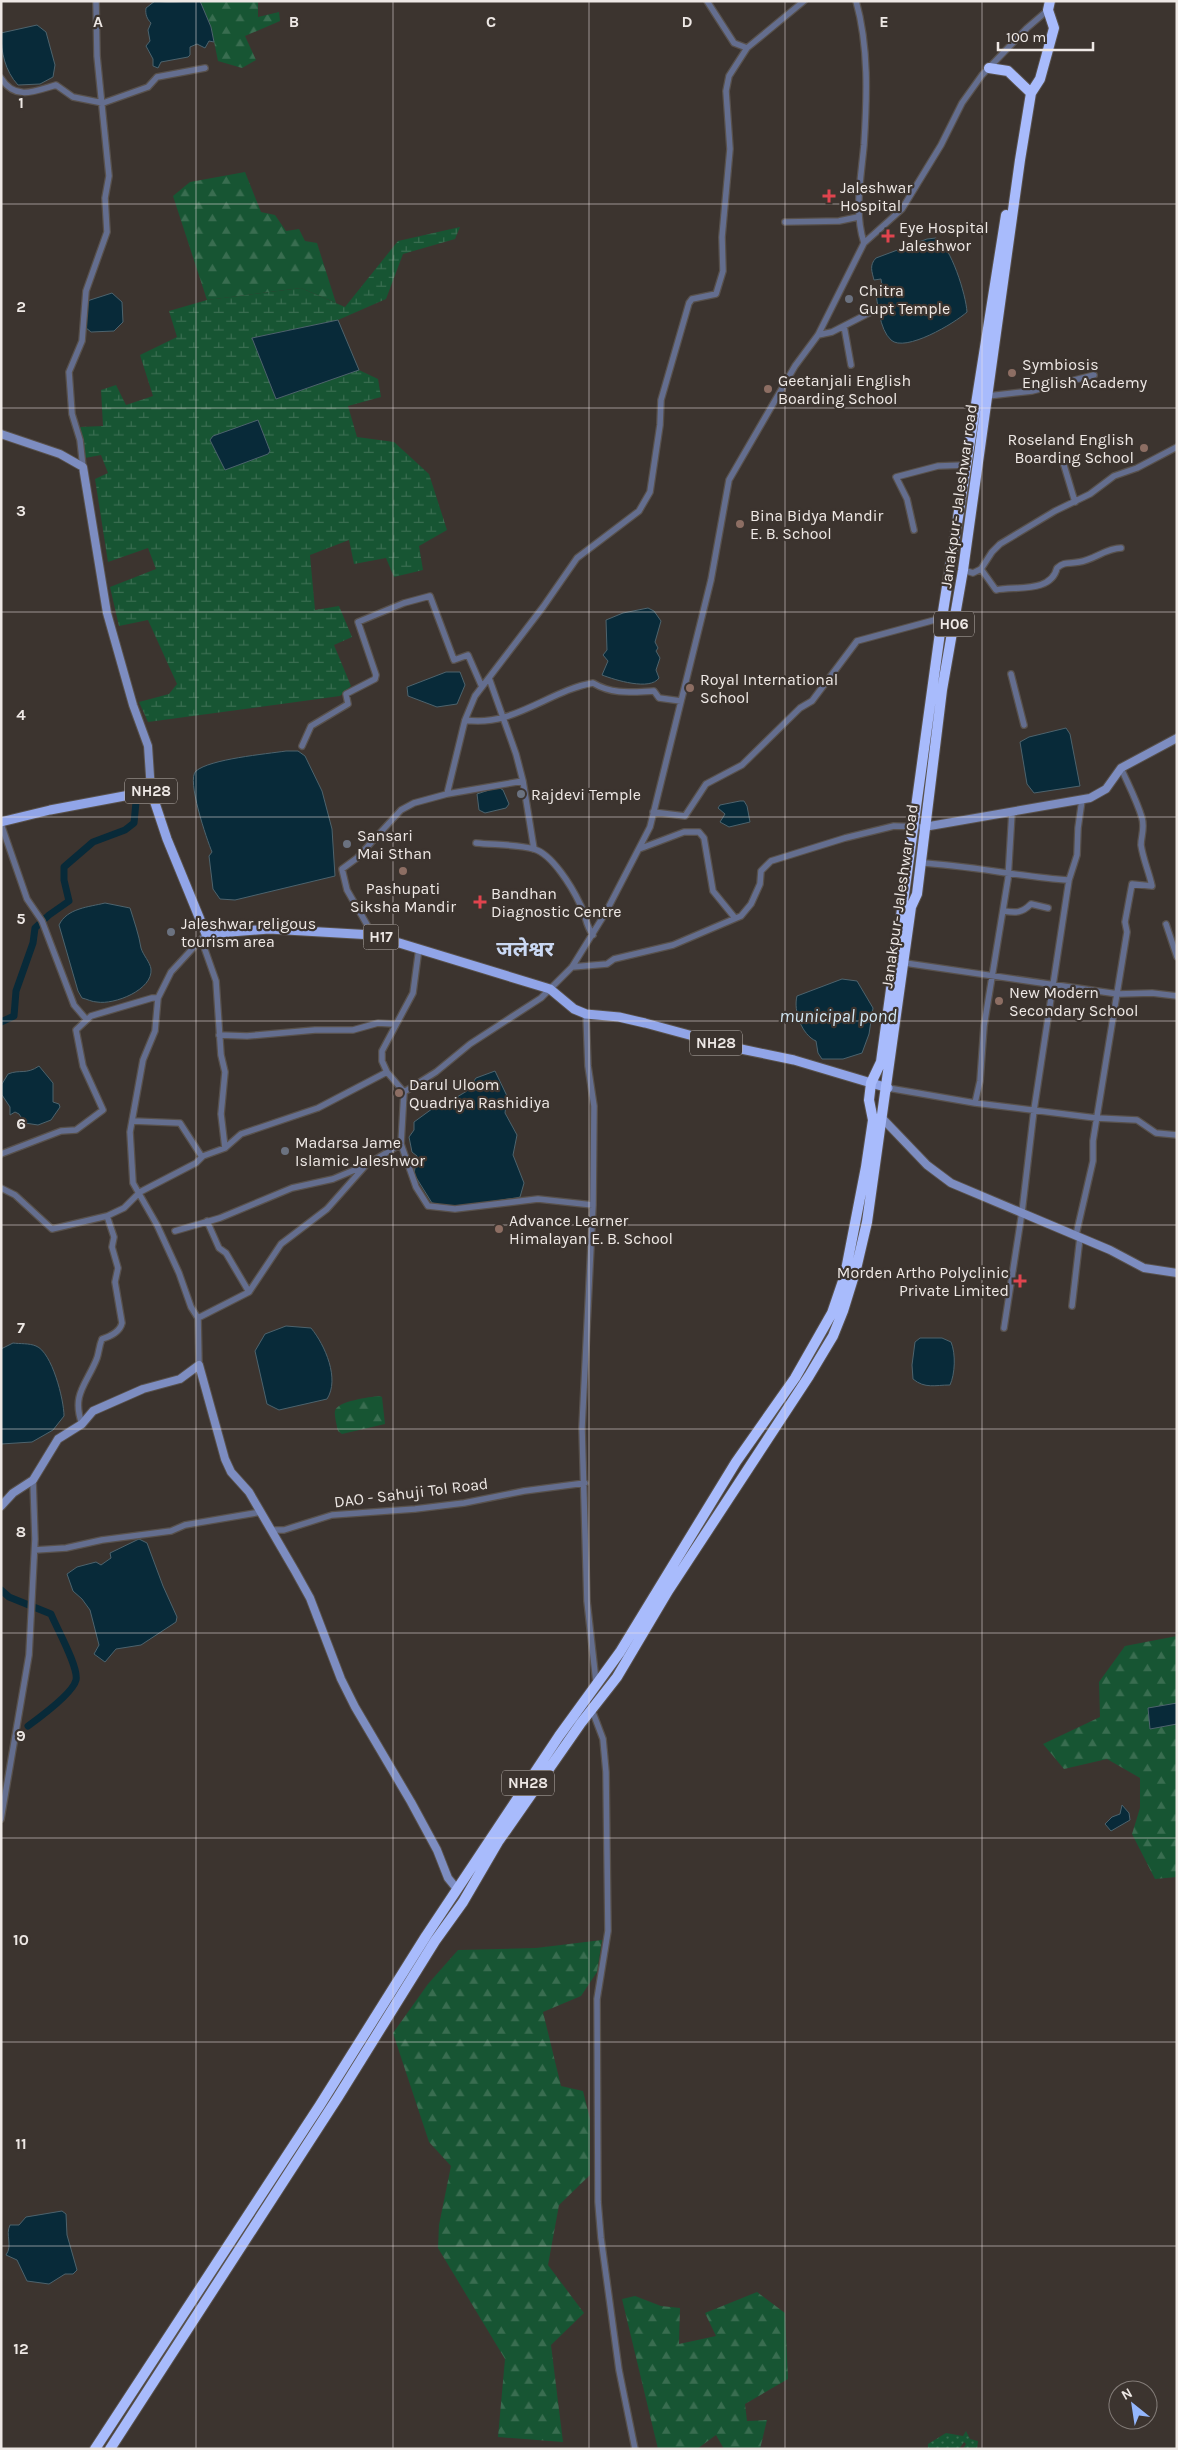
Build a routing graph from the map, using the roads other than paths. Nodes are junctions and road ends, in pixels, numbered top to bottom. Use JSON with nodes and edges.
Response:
{"nodes":[{"id":1,"x":96,"y":1,"type":"edge"},
{"id":2,"x":707,"y":1,"type":"edge"},
{"id":3,"x":804,"y":1,"type":"edge"},
{"id":4,"x":856,"y":1,"type":"edge"},
{"id":5,"x":1049,"y":6,"type":"edge"},
{"id":6,"x":747,"y":48,"type":"junction"},
{"id":7,"x":205,"y":68,"type":"dead end"},
{"id":8,"x":989,"y":68,"type":"junction"},
{"id":9,"x":1,"y":78,"type":"edge"},
{"id":10,"x":1031,"y":92,"type":"junction"},
{"id":11,"x":103,"y":103,"type":"junction"},
{"id":12,"x":1020,"y":160,"type":"junction"},
{"id":13,"x":858,"y":217,"type":"junction"},
{"id":14,"x":786,"y":222,"type":"dead end"},
{"id":15,"x":864,"y":244,"type":"junction"},
{"id":16,"x":873,"y":311,"type":"dead end"},
{"id":17,"x":844,"y":326,"type":"junction"},
{"id":18,"x":818,"y":334,"type":"junction"},
{"id":19,"x":851,"y":365,"type":"dead end"},
{"id":20,"x":1094,"y":375,"type":"dead end"},
{"id":21,"x":988,"y":396,"type":"junction"},
{"id":22,"x":1,"y":434,"type":"edge"},
{"id":23,"x":1177,"y":447,"type":"edge"},
{"id":24,"x":1063,"y":462,"type":"dead end"},
{"id":25,"x":966,"y":465,"type":"junction"},
{"id":26,"x":83,"y":467,"type":"junction"},
{"id":27,"x":1074,"y":502,"type":"junction"},
{"id":28,"x":914,"y":530,"type":"dead end"},
{"id":29,"x":1121,"y":548,"type":"dead end"},
{"id":30,"x":981,"y":569,"type":"junction"},
{"id":31,"x":963,"y":570,"type":"junction"},
{"id":32,"x":942,"y":618,"type":"junction"},
{"id":33,"x":1011,"y":674,"type":"dead end"},
{"id":34,"x":489,"y":678,"type":"junction"},
{"id":35,"x":482,"y":687,"type":"junction"},
{"id":36,"x":681,"y":701,"type":"junction"},
{"id":37,"x":503,"y":717,"type":"junction"},
{"id":38,"x":465,"y":720,"type":"junction"},
{"id":39,"x":1024,"y":725,"type":"dead end"},
{"id":40,"x":1177,"y":738,"type":"edge"},
{"id":41,"x":302,"y":746,"type":"dead end"},
{"id":42,"x":1121,"y":768,"type":"junction"},
{"id":43,"x":523,"y":781,"type":"junction"},
{"id":44,"x":151,"y":790,"type":"junction"},
{"id":45,"x":447,"y":794,"type":"junction"},
{"id":46,"x":1082,"y":800,"type":"junction"},
{"id":47,"x":653,"y":812,"type":"junction"},
{"id":48,"x":1012,"y":812,"type":"junction"},
{"id":49,"x":1,"y":823,"type":"edge"},
{"id":50,"x":919,"y":826,"type":"junction"},
{"id":51,"x":476,"y":843,"type":"dead end"},
{"id":52,"x":534,"y":849,"type":"junction"},
{"id":53,"x":639,"y":849,"type":"junction"},
{"id":54,"x":920,"y":862,"type":"junction"},
{"id":55,"x":1008,"y":874,"type":"junction"},
{"id":56,"x":1069,"y":880,"type":"junction"},
{"id":57,"x":1048,"y":908,"type":"dead end"},
{"id":58,"x":1004,"y":911,"type":"junction"},
{"id":59,"x":735,"y":918,"type":"junction"},
{"id":60,"x":1166,"y":924,"type":"dead end"},
{"id":61,"x":206,"y":934,"type":"junction"},
{"id":62,"x":373,"y":935,"type":"junction"},
{"id":63,"x":593,"y":935,"type":"junction"},
{"id":64,"x":419,"y":948,"type":"junction"},
{"id":65,"x":1177,"y":957,"type":"edge"},
{"id":66,"x":905,"y":962,"type":"junction"},
{"id":67,"x":572,"y":967,"type":"junction"},
{"id":68,"x":992,"y":975,"type":"junction"},
{"id":69,"x":1053,"y":983,"type":"junction"},
{"id":70,"x":550,"y":989,"type":"junction"},
{"id":71,"x":1118,"y":994,"type":"junction"},
{"id":72,"x":1177,"y":996,"type":"edge"},
{"id":73,"x":158,"y":998,"type":"junction"},
{"id":74,"x":586,"y":1014,"type":"junction"},
{"id":75,"x":86,"y":1019,"type":"junction"},
{"id":76,"x":394,"y":1024,"type":"junction"},
{"id":77,"x":219,"y":1035,"type":"junction"},
{"id":78,"x":388,"y":1072,"type":"junction"},
{"id":79,"x":871,"y":1083,"type":"junction"},
{"id":80,"x":888,"y":1088,"type":"junction"},
{"id":81,"x":404,"y":1092,"type":"junction"},
{"id":82,"x":975,"y":1103,"type":"junction"},
{"id":83,"x":1034,"y":1110,"type":"junction"},
{"id":84,"x":881,"y":1117,"type":"junction"},
{"id":85,"x":1096,"y":1118,"type":"junction"},
{"id":86,"x":133,"y":1121,"type":"junction"},
{"id":87,"x":1177,"y":1135,"type":"edge"},
{"id":88,"x":401,"y":1144,"type":"junction"},
{"id":89,"x":225,"y":1148,"type":"junction"},
{"id":90,"x":1,"y":1154,"type":"edge"},
{"id":91,"x":202,"y":1157,"type":"junction"},
{"id":92,"x":366,"y":1165,"type":"junction"},
{"id":93,"x":1,"y":1188,"type":"edge"},
{"id":94,"x":140,"y":1192,"type":"junction"},
{"id":95,"x":594,"y":1204,"type":"junction"},
{"id":96,"x":1022,"y":1212,"type":"junction"},
{"id":97,"x":107,"y":1216,"type":"junction"},
{"id":98,"x":206,"y":1220,"type":"junction"},
{"id":99,"x":175,"y":1231,"type":"dead end"},
{"id":100,"x":1078,"y":1236,"type":"junction"},
{"id":101,"x":1177,"y":1273,"type":"edge"},
{"id":102,"x":249,"y":1292,"type":"junction"},
{"id":103,"x":1072,"y":1306,"type":"dead end"},
{"id":104,"x":198,"y":1318,"type":"junction"},
{"id":105,"x":1004,"y":1328,"type":"dead end"},
{"id":106,"x":199,"y":1365,"type":"junction"},
{"id":107,"x":82,"y":1424,"type":"junction"},
{"id":108,"x":33,"y":1480,"type":"junction"},
{"id":109,"x":585,"y":1483,"type":"junction"},
{"id":110,"x":1,"y":1506,"type":"edge"},
{"id":111,"x":261,"y":1512,"type":"junction"},
{"id":112,"x":271,"y":1530,"type":"junction"},
{"id":113,"x":35,"y":1550,"type":"junction"},
{"id":114,"x":601,"y":1671,"type":"junction"},
{"id":115,"x":617,"y":1677,"type":"junction"},
{"id":116,"x":596,"y":1684,"type":"junction"},
{"id":117,"x":606,"y":1692,"type":"junction"},
{"id":118,"x":592,"y":1710,"type":"junction"},
{"id":119,"x":1,"y":1819,"type":"edge"},
{"id":120,"x":457,"y":1889,"type":"junction"},
{"id":121,"x":431,"y":1939,"type":"junction"},
{"id":122,"x":95,"y":2449,"type":"edge"},
{"id":123,"x":110,"y":2449,"type":"edge"},
{"id":124,"x":636,"y":2449,"type":"edge"}],
"edges":[{"from":1,"to":11,"type":"street"},
{"from":2,"to":6,"type":"street"},
{"from":3,"to":6,"type":"street"},
{"from":4,"to":13,"type":"street"},
{"from":5,"to":8,"type":"street"},
{"from":5,"to":10,"type":"highway","name":"Janakpur- Jaleshwar road","number":"H06"},
{"from":6,"to":34,"type":"street"},
{"from":7,"to":11,"type":"street"},
{"from":8,"to":10,"type":"highway"},
{"from":8,"to":15,"type":"street"},
{"from":9,"to":11,"type":"street"},
{"from":10,"to":12,"type":"highway","name":"Janakpur- Jaleshwar road","number":"H06"},
{"from":11,"to":26,"type":"street"},
{"from":12,"to":21,"type":"highway","name":"Janakpur- Jaleshwar road","number":"H06"},
{"from":12,"to":25,"type":"highway","number":"H06"},
{"from":13,"to":14,"type":"street"},
{"from":13,"to":15,"type":"street"},
{"from":15,"to":18,"type":"street"},
{"from":16,"to":17,"type":"street"},
{"from":17,"to":18,"type":"street"},
{"from":17,"to":19,"type":"street"},
{"from":18,"to":36,"type":"street"},
{"from":20,"to":21,"type":"street"},
{"from":21,"to":31,"type":"highway","name":"Janakpur- Jaleshwar road","number":"H06"},
{"from":22,"to":26,"type":"street"},
{"from":23,"to":27,"type":"street"},
{"from":24,"to":27,"type":"street"},
{"from":25,"to":28,"type":"street"},
{"from":25,"to":32,"type":"highway","number":"H06"},
{"from":26,"to":44,"type":"street"},
{"from":27,"to":30,"type":"street"},
{"from":29,"to":30,"type":"street"},
{"from":30,"to":31,"type":"street"},
{"from":31,"to":50,"type":"highway","name":"Janakpur- Jaleshwar road","number":"H06"},
{"from":32,"to":47,"type":"street"},
{"from":32,"to":50,"type":"highway","number":"H06"},
{"from":33,"to":39,"type":"street"},
{"from":34,"to":35,"type":"street"},
{"from":34,"to":37,"type":"street"},
{"from":35,"to":38,"type":"street"},
{"from":35,"to":41,"type":"street"},
{"from":36,"to":37,"type":"street"},
{"from":36,"to":47,"type":"street"},
{"from":37,"to":38,"type":"street"},
{"from":37,"to":43,"type":"street"},
{"from":38,"to":45,"type":"street"},
{"from":40,"to":42,"type":"street"},
{"from":42,"to":46,"type":"street"},
{"from":42,"to":71,"type":"street"},
{"from":43,"to":45,"type":"street"},
{"from":43,"to":52,"type":"street"},
{"from":44,"to":49,"type":"main road","number":"NH28"},
{"from":44,"to":61,"type":"main road","number":"NH28"},
{"from":45,"to":62,"type":"street"},
{"from":46,"to":48,"type":"street"},
{"from":46,"to":56,"type":"street"},
{"from":47,"to":53,"type":"street"},
{"from":48,"to":50,"type":"street"},
{"from":48,"to":55,"type":"street"},
{"from":49,"to":75,"type":"street"},
{"from":50,"to":54,"type":"highway","name":"Janakpur- Jaleshwar road","number":"H06"},
{"from":50,"to":59,"type":"street"},
{"from":50,"to":79,"type":"highway","number":"H06"},
{"from":51,"to":52,"type":"street"},
{"from":52,"to":63,"type":"street"},
{"from":53,"to":59,"type":"street"},
{"from":53,"to":63,"type":"street"},
{"from":54,"to":55,"type":"street"},
{"from":54,"to":66,"type":"highway","name":"Janakpur- Jaleshwar road","number":"H06"},
{"from":55,"to":56,"type":"street"},
{"from":55,"to":58,"type":"street"},
{"from":56,"to":69,"type":"street"},
{"from":57,"to":58,"type":"street"},
{"from":58,"to":68,"type":"street"},
{"from":59,"to":67,"type":"street"},
{"from":60,"to":65,"type":"street"},
{"from":61,"to":62,"type":"main road","number":"H17"},
{"from":61,"to":73,"type":"street"},
{"from":61,"to":77,"type":"street"},
{"from":62,"to":64,"type":"main road","number":"H17"},
{"from":63,"to":67,"type":"street"},
{"from":64,"to":70,"type":"main road","number":"H17"},
{"from":64,"to":76,"type":"street"},
{"from":66,"to":68,"type":"street"},
{"from":66,"to":80,"type":"highway","name":"Janakpur- Jaleshwar road","number":"H06"},
{"from":67,"to":70,"type":"street"},
{"from":68,"to":69,"type":"street"},
{"from":68,"to":82,"type":"street"},
{"from":69,"to":71,"type":"street"},
{"from":69,"to":83,"type":"street"},
{"from":70,"to":74,"type":"main road","number":"NH28"},
{"from":70,"to":81,"type":"street"},
{"from":71,"to":72,"type":"street"},
{"from":71,"to":85,"type":"street"},
{"from":73,"to":75,"type":"street"},
{"from":73,"to":86,"type":"street"},
{"from":74,"to":79,"type":"main road","number":"NH28"},
{"from":74,"to":95,"type":"street"},
{"from":75,"to":90,"type":"street"},
{"from":76,"to":77,"type":"street"},
{"from":76,"to":78,"type":"street"},
{"from":77,"to":89,"type":"street"},
{"from":78,"to":81,"type":"street"},
{"from":78,"to":89,"type":"street"},
{"from":79,"to":80,"type":"main road","number":"NH28"},
{"from":79,"to":114,"type":"highway","number":"NH28"},
{"from":80,"to":82,"type":"street"},
{"from":80,"to":84,"type":"highway","number":"NH28"},
{"from":81,"to":88,"type":"street"},
{"from":82,"to":83,"type":"street"},
{"from":83,"to":85,"type":"street"},
{"from":83,"to":96,"type":"street"},
{"from":84,"to":96,"type":"street"},
{"from":84,"to":115,"type":"highway","number":"NH28"},
{"from":85,"to":87,"type":"street"},
{"from":85,"to":100,"type":"street"},
{"from":86,"to":91,"type":"street"},
{"from":86,"to":94,"type":"street"},
{"from":88,"to":92,"type":"street"},
{"from":88,"to":95,"type":"street"},
{"from":89,"to":91,"type":"street"},
{"from":91,"to":94,"type":"street"},
{"from":92,"to":98,"type":"street"},
{"from":92,"to":102,"type":"street"},
{"from":93,"to":97,"type":"street"},
{"from":94,"to":97,"type":"street"},
{"from":94,"to":104,"type":"street"},
{"from":95,"to":109,"type":"street"},
{"from":96,"to":100,"type":"street"},
{"from":96,"to":105,"type":"street"},
{"from":97,"to":107,"type":"street"},
{"from":98,"to":99,"type":"street"},
{"from":98,"to":102,"type":"street"},
{"from":100,"to":101,"type":"street"},
{"from":100,"to":103,"type":"street"},
{"from":102,"to":104,"type":"street"},
{"from":104,"to":106,"type":"street"},
{"from":106,"to":107,"type":"street"},
{"from":106,"to":111,"type":"street"},
{"from":107,"to":108,"type":"street"},
{"from":108,"to":110,"type":"street"},
{"from":108,"to":113,"type":"street"},
{"from":109,"to":112,"type":"street","name":"DAO - Sahuji Tol Road"},
{"from":109,"to":114,"type":"street"},
{"from":111,"to":112,"type":"street"},
{"from":111,"to":113,"type":"street"},
{"from":112,"to":120,"type":"street"},
{"from":113,"to":119,"type":"street"},
{"from":114,"to":115,"type":"street"},
{"from":114,"to":116,"type":"highway","number":"NH28"},
{"from":115,"to":117,"type":"highway","number":"NH28"},
{"from":116,"to":117,"type":"street"},
{"from":116,"to":120,"type":"highway","number":"NH28"},
{"from":117,"to":118,"type":"highway","number":"NH28"},
{"from":118,"to":121,"type":"highway","number":"NH28"},
{"from":118,"to":124,"type":"street"},
{"from":120,"to":121,"type":"highway","number":"NH28"},
{"from":121,"to":122,"type":"highway","number":"NH28"},
{"from":121,"to":123,"type":"highway","number":"NH28"}]}
